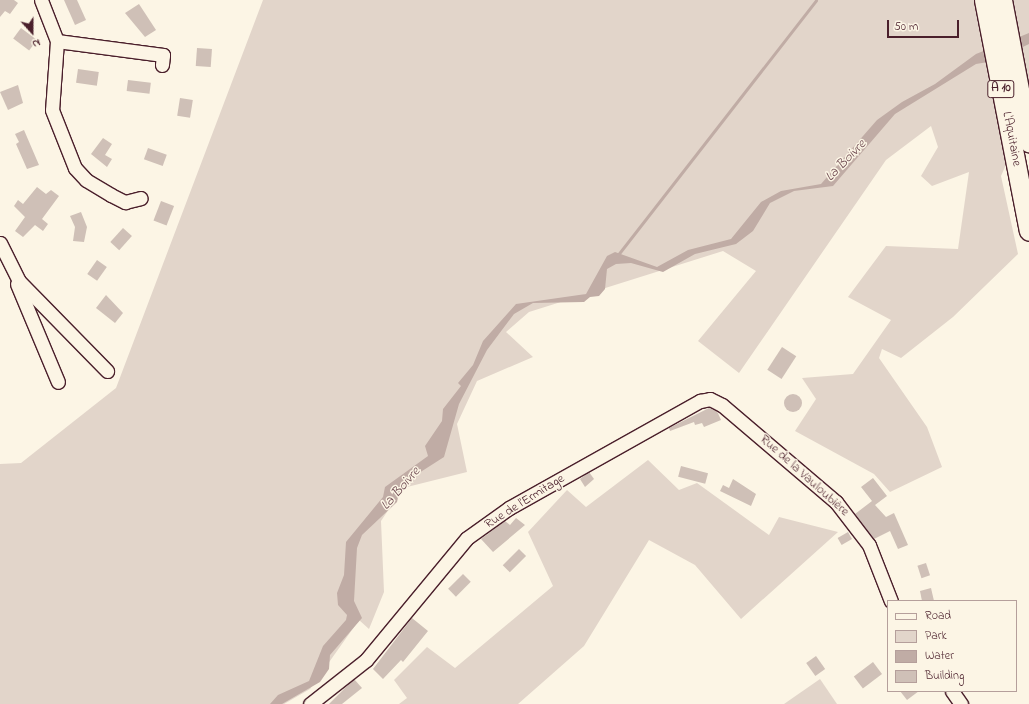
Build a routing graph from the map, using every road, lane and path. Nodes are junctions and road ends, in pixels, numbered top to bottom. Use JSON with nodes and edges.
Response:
{"nodes":[{"id":1,"x":41,"y":0,"type":"edge"},
{"id":2,"x":984,"y":0,"type":"edge"},
{"id":3,"x":1002,"y":0,"type":"edge"},
{"id":4,"x":57,"y":41,"type":"junction"},
{"id":5,"x":162,"y":65,"type":"dead end"},
{"id":6,"x":1029,"y":142,"type":"edge"},
{"id":7,"x":141,"y":198,"type":"dead end"},
{"id":8,"x":1029,"y":231,"type":"edge"},
{"id":9,"x":0,"y":243,"type":"edge"},
{"id":10,"x":8,"y":264,"type":"junction"},
{"id":11,"x":107,"y":371,"type":"dead end"},
{"id":12,"x":58,"y":382,"type":"dead end"},
{"id":13,"x":700,"y":401,"type":"joint"},
{"id":14,"x":892,"y":600,"type":"edge"},
{"id":15,"x":953,"y":692,"type":"edge"},
{"id":16,"x":310,"y":704,"type":"edge"},
{"id":17,"x":961,"y":704,"type":"edge"}],
"edges":[{"from":1,"to":4,"type":"street"},
{"from":2,"to":8,"type":"highway","name":"L'Aquitaine","number":"A 10"},
{"from":3,"to":6,"type":"highway","name":"L'Aquitaine","number":"A 10"},
{"from":4,"to":5,"type":"street"},
{"from":4,"to":7,"type":"street"},
{"from":9,"to":10,"type":"street"},
{"from":10,"to":11,"type":"street"},
{"from":10,"to":12,"type":"street"},
{"from":13,"to":14,"type":"street","name":"Rue de la Vauloubière"},
{"from":13,"to":16,"type":"street","name":"Rue de l’Ermitage"},
{"from":15,"to":17,"type":"street"}]}
